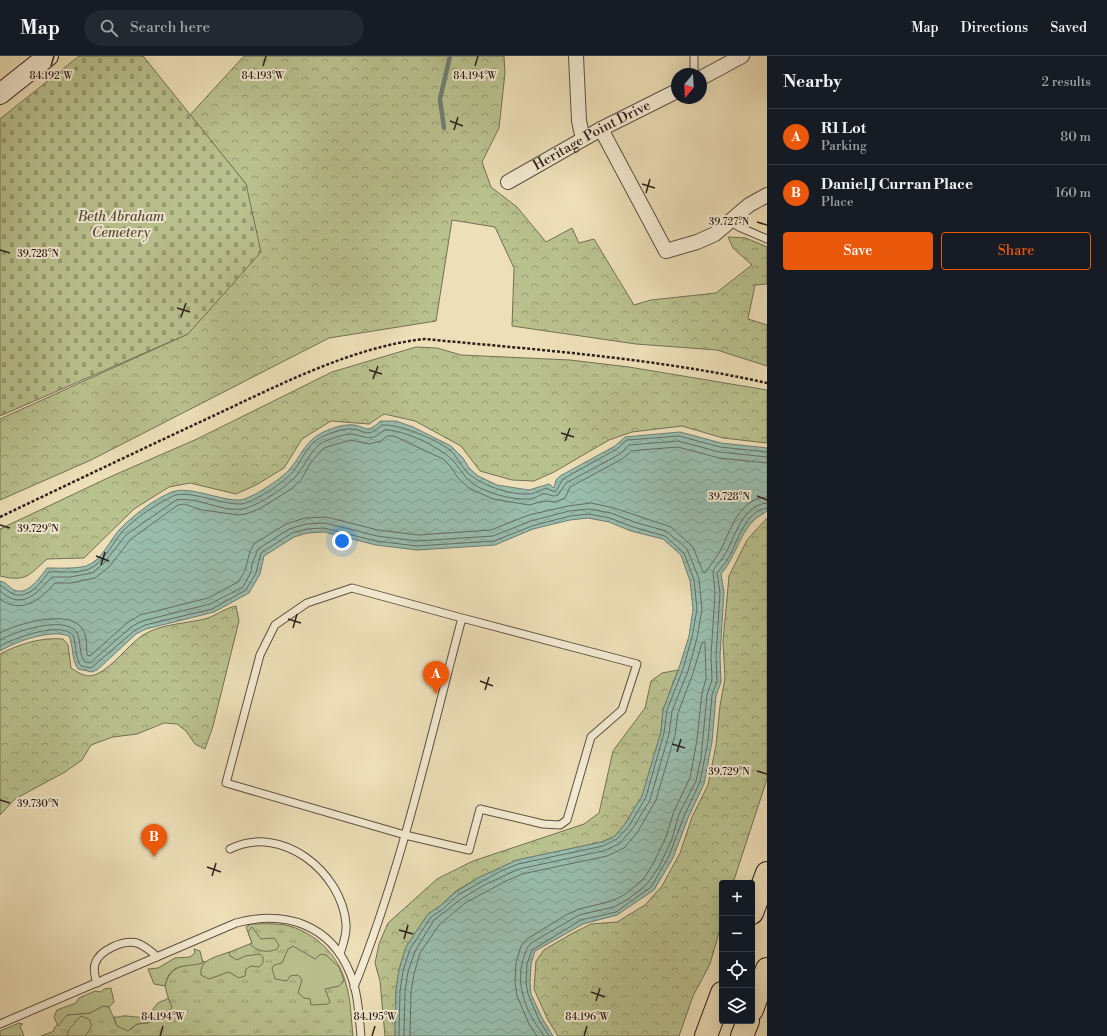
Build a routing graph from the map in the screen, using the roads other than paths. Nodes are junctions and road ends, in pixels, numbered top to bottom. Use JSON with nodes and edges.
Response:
{"nodes":[{"id":1,"x":48,"y":56,"type":"edge"},
{"id":2,"x":576,"y":56,"type":"edge"},
{"id":3,"x":694,"y":56,"type":"edge"},
{"id":4,"x":742,"y":56,"type":"edge"},
{"id":5,"x":694,"y":68,"type":"edge"},
{"id":6,"x":707,"y":75,"type":"edge"},
{"id":7,"x":0,"y":94,"type":"edge"},
{"id":8,"x":671,"y":94,"type":"edge"},
{"id":9,"x":601,"y":129,"type":"junction"},
{"id":10,"x":583,"y":139,"type":"junction"},
{"id":11,"x":508,"y":182,"type":"dead end"},
{"id":12,"x":767,"y":195,"type":"edge"},
{"id":13,"x":730,"y":221,"type":"junction"},
{"id":14,"x":767,"y":239,"type":"edge"},
{"id":15,"x":462,"y":618,"type":"junction"},
{"id":16,"x":405,"y":835,"type":"junction"},
{"id":17,"x":230,"y":849,"type":"dead end"},
{"id":18,"x":767,"y":873,"type":"edge"},
{"id":19,"x":755,"y":905,"type":"edge"},
{"id":20,"x":340,"y":954,"type":"junction"},
{"id":21,"x":157,"y":957,"type":"junction"},
{"id":22,"x":767,"y":969,"type":"edge"},
{"id":23,"x":96,"y":983,"type":"junction"},
{"id":24,"x":354,"y":987,"type":"junction"},
{"id":25,"x":719,"y":1002,"type":"edge"},
{"id":26,"x":755,"y":1002,"type":"edge"},
{"id":27,"x":0,"y":1024,"type":"edge"},
{"id":28,"x":747,"y":1024,"type":"edge"},
{"id":29,"x":361,"y":1036,"type":"edge"},
{"id":30,"x":706,"y":1036,"type":"edge"},
{"id":31,"x":742,"y":1036,"type":"edge"}],
"edges":[{"from":1,"to":7,"type":"main road"},
{"from":2,"to":10,"type":"street"},
{"from":3,"to":5,"type":"lane"},
{"from":4,"to":6,"type":"street"},
{"from":8,"to":9,"type":"street","name":"Heritage Point Drive"},
{"from":9,"to":10,"type":"street","name":"Heritage Point Drive"},
{"from":9,"to":13,"type":"street"},
{"from":10,"to":11,"type":"street","name":"Heritage Point Drive"},
{"from":12,"to":13,"type":"street"},
{"from":13,"to":14,"type":"lane"},
{"from":15,"to":16,"type":"lane"},
{"from":15,"to":16,"type":"lane"},
{"from":15,"to":16,"type":"lane"},
{"from":16,"to":24,"type":"lane"},
{"from":17,"to":20,"type":"lane"},
{"from":18,"to":19,"type":"main road"},
{"from":20,"to":21,"type":"lane"},
{"from":20,"to":24,"type":"lane"},
{"from":21,"to":23,"type":"lane"},
{"from":21,"to":23,"type":"lane"},
{"from":22,"to":26,"type":"main road"},
{"from":23,"to":27,"type":"lane"},
{"from":24,"to":29,"type":"lane"},
{"from":25,"to":30,"type":"main road"},
{"from":28,"to":31,"type":"main road"}]}
